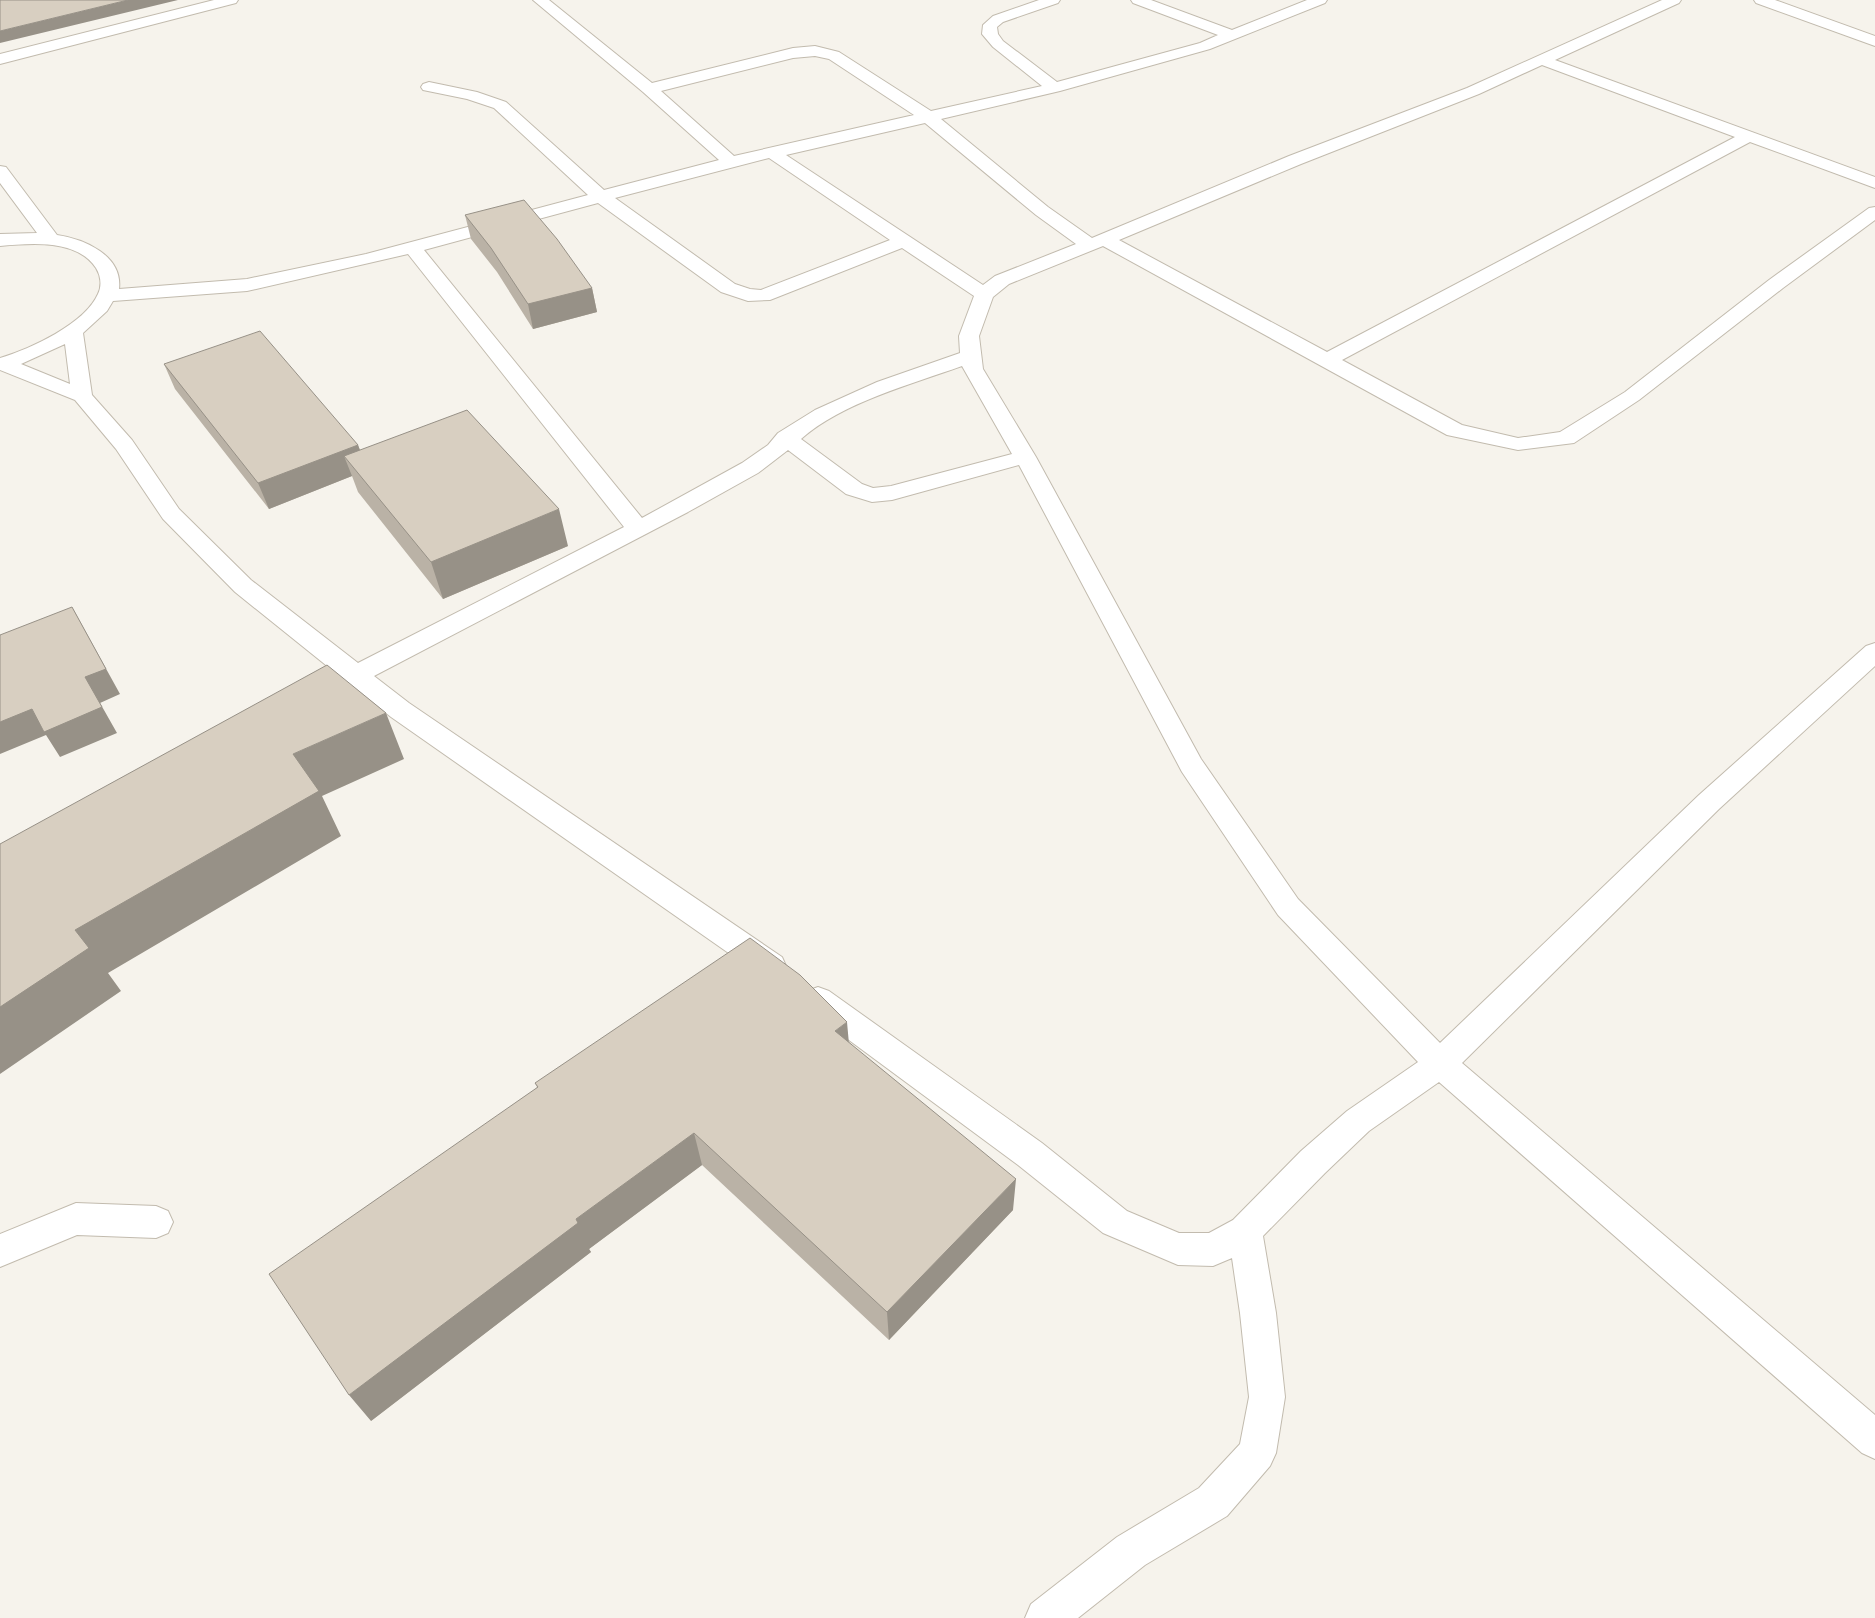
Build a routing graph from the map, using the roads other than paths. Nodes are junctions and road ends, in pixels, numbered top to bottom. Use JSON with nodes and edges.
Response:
{"nodes":[{"id":1,"x":231,"y":0,"type":"edge"},
{"id":2,"x":540,"y":0,"type":"edge"},
{"id":3,"x":1053,"y":0,"type":"edge"},
{"id":4,"x":1138,"y":0,"type":"edge"},
{"id":5,"x":1320,"y":0,"type":"edge"},
{"id":6,"x":1674,"y":0,"type":"edge"},
{"id":7,"x":1761,"y":0,"type":"edge"},
{"id":8,"x":1234,"y":36,"type":"junction"},
{"id":9,"x":1875,"y":40,"type":"edge"},
{"id":10,"x":0,"y":59,"type":"edge"},
{"id":11,"x":1542,"y":60,"type":"junction"},
{"id":12,"x":429,"y":87,"type":"dead end"},
{"id":13,"x":1054,"y":88,"type":"junction"},
{"id":14,"x":649,"y":89,"type":"junction"},
{"id":15,"x":927,"y":116,"type":"junction"},
{"id":16,"x":1749,"y":136,"type":"junction"},
{"id":17,"x":772,"y":153,"type":"junction"},
{"id":18,"x":731,"y":162,"type":"junction"},
{"id":19,"x":1,"y":175,"type":"edge"},
{"id":20,"x":1875,"y":183,"type":"edge"},
{"id":21,"x":600,"y":196,"type":"junction"},
{"id":22,"x":1875,"y":212,"type":"edge"},
{"id":23,"x":0,"y":240,"type":"edge"},
{"id":24,"x":51,"y":240,"type":"junction"},
{"id":25,"x":904,"y":241,"type":"junction"},
{"id":26,"x":1097,"y":242,"type":"junction"},
{"id":27,"x":413,"y":248,"type":"junction"},
{"id":28,"x":984,"y":294,"type":"junction"},
{"id":29,"x":107,"y":296,"type":"junction"},
{"id":30,"x":73,"y":330,"type":"junction"},
{"id":31,"x":970,"y":356,"type":"junction"},
{"id":32,"x":1327,"y":360,"type":"junction"},
{"id":33,"x":1,"y":364,"type":"edge"},
{"id":34,"x":82,"y":396,"type":"junction"},
{"id":35,"x":786,"y":438,"type":"junction"},
{"id":36,"x":1025,"y":457,"type":"junction"},
{"id":37,"x":638,"y":529,"type":"junction"},
{"id":38,"x":1875,"y":652,"type":"edge"},
{"id":39,"x":356,"y":675,"type":"junction"},
{"id":40,"x":321,"y":694,"type":"edge"},
{"id":41,"x":1440,"y":1064,"type":"junction"},
{"id":42,"x":156,"y":1222,"type":"dead end"},
{"id":43,"x":1245,"y":1231,"type":"junction"},
{"id":44,"x":0,"y":1252,"type":"edge"},
{"id":45,"x":1875,"y":1440,"type":"edge"},
{"id":46,"x":1046,"y":1618,"type":"edge"}],
"edges":[{"from":1,"to":10,"type":"street"},
{"from":2,"to":14,"type":"street"},
{"from":3,"to":13,"type":"street"},
{"from":4,"to":8,"type":"street"},
{"from":5,"to":8,"type":"street"},
{"from":6,"to":11,"type":"street"},
{"from":7,"to":9,"type":"street"},
{"from":8,"to":13,"type":"street"},
{"from":11,"to":16,"type":"street"},
{"from":11,"to":26,"type":"street"},
{"from":12,"to":21,"type":"street"},
{"from":13,"to":15,"type":"street"},
{"from":14,"to":15,"type":"street"},
{"from":14,"to":18,"type":"street"},
{"from":15,"to":17,"type":"street"},
{"from":15,"to":26,"type":"street"},
{"from":16,"to":20,"type":"street"},
{"from":16,"to":32,"type":"street"},
{"from":17,"to":18,"type":"street"},
{"from":17,"to":25,"type":"street"},
{"from":18,"to":21,"type":"street"},
{"from":19,"to":24,"type":"street"},
{"from":21,"to":25,"type":"street"},
{"from":21,"to":27,"type":"street"},
{"from":22,"to":32,"type":"street"},
{"from":23,"to":24,"type":"street"},
{"from":24,"to":29,"type":"street"},
{"from":25,"to":28,"type":"street"},
{"from":26,"to":28,"type":"street"},
{"from":26,"to":32,"type":"street"},
{"from":27,"to":29,"type":"street"},
{"from":27,"to":37,"type":"street"},
{"from":28,"to":31,"type":"street"},
{"from":29,"to":30,"type":"street"},
{"from":30,"to":33,"type":"street"},
{"from":30,"to":34,"type":"street"},
{"from":31,"to":35,"type":"street"},
{"from":31,"to":36,"type":"street"},
{"from":33,"to":34,"type":"street"},
{"from":34,"to":39,"type":"street"},
{"from":35,"to":36,"type":"street"},
{"from":35,"to":37,"type":"street"},
{"from":36,"to":41,"type":"street"},
{"from":37,"to":39,"type":"street"},
{"from":38,"to":41,"type":"street"},
{"from":39,"to":40,"type":"street"},
{"from":39,"to":43,"type":"street"},
{"from":41,"to":43,"type":"street"},
{"from":41,"to":45,"type":"street"},
{"from":42,"to":44,"type":"street"},
{"from":43,"to":46,"type":"street"}]}
